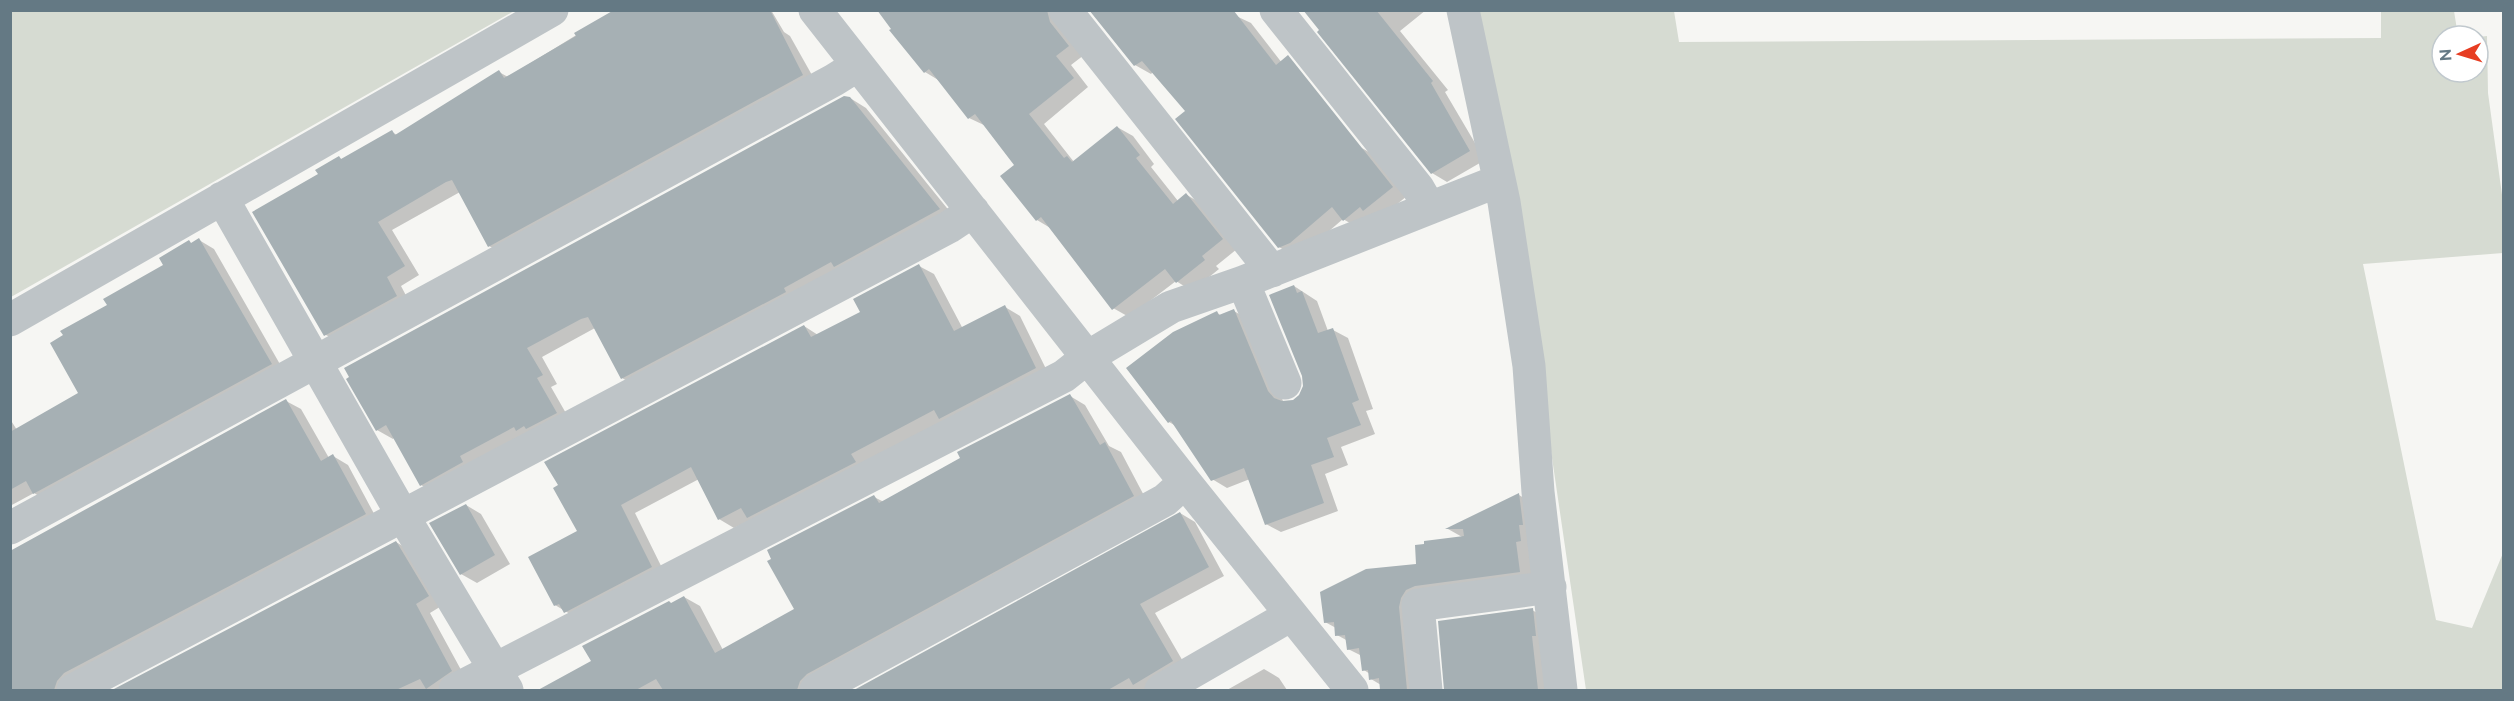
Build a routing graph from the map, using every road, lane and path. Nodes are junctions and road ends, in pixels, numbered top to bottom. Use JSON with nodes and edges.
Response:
{"nodes":[{"id":1,"x":552,"y":10,"type":"edge"},
{"id":2,"x":815,"y":10,"type":"edge"},
{"id":3,"x":1065,"y":10,"type":"edge"},
{"id":4,"x":1276,"y":10,"type":"edge"},
{"id":5,"x":1463,"y":10,"type":"edge"},
{"id":6,"x":858,"y":65,"type":"junction"},
{"id":7,"x":1498,"y":181,"type":"junction"},
{"id":8,"x":222,"y":198,"type":"junction"},
{"id":9,"x":1429,"y":207,"type":"junction"},
{"id":10,"x":973,"y":211,"type":"junction"},
{"id":11,"x":1258,"y":277,"type":"junction"},
{"id":12,"x":10,"y":320,"type":"edge"},
{"id":13,"x":1088,"y":357,"type":"junction"},
{"id":14,"x":316,"y":361,"type":"junction"},
{"id":15,"x":1285,"y":383,"type":"dead end"},
{"id":16,"x":1185,"y":482,"type":"junction"},
{"id":17,"x":403,"y":516,"type":"junction"},
{"id":18,"x":10,"y":528,"type":"edge"},
{"id":19,"x":1550,"y":587,"type":"junction"},
{"id":20,"x":1291,"y":615,"type":"junction"},
{"id":21,"x":501,"y":680,"type":"edge"},
{"id":22,"x":73,"y":690,"type":"edge"},
{"id":23,"x":455,"y":690,"type":"edge"},
{"id":24,"x":816,"y":690,"type":"edge"},
{"id":25,"x":1161,"y":690,"type":"edge"},
{"id":26,"x":1352,"y":690,"type":"edge"},
{"id":27,"x":1426,"y":690,"type":"edge"},
{"id":28,"x":1561,"y":690,"type":"edge"}],
"edges":[{"from":1,"to":8,"type":"street"},
{"from":2,"to":6,"type":"street"},
{"from":3,"to":11,"type":"street"},
{"from":4,"to":9,"type":"street"},
{"from":5,"to":7,"type":"street"},
{"from":6,"to":10,"type":"street"},
{"from":6,"to":14,"type":"street"},
{"from":7,"to":9,"type":"street"},
{"from":7,"to":19,"type":"street"},
{"from":8,"to":12,"type":"street"},
{"from":8,"to":14,"type":"street"},
{"from":9,"to":11,"type":"street"},
{"from":10,"to":13,"type":"street"},
{"from":10,"to":17,"type":"street"},
{"from":11,"to":13,"type":"street"},
{"from":11,"to":15,"type":"street"},
{"from":13,"to":16,"type":"street"},
{"from":13,"to":21,"type":"street"},
{"from":14,"to":17,"type":"street"},
{"from":14,"to":18,"type":"street"},
{"from":16,"to":20,"type":"street"},
{"from":16,"to":24,"type":"street"},
{"from":17,"to":21,"type":"street"},
{"from":17,"to":22,"type":"street"},
{"from":19,"to":27,"type":"street"},
{"from":19,"to":28,"type":"street"},
{"from":20,"to":25,"type":"street"},
{"from":20,"to":26,"type":"street"},
{"from":21,"to":23,"type":"street"}]}
